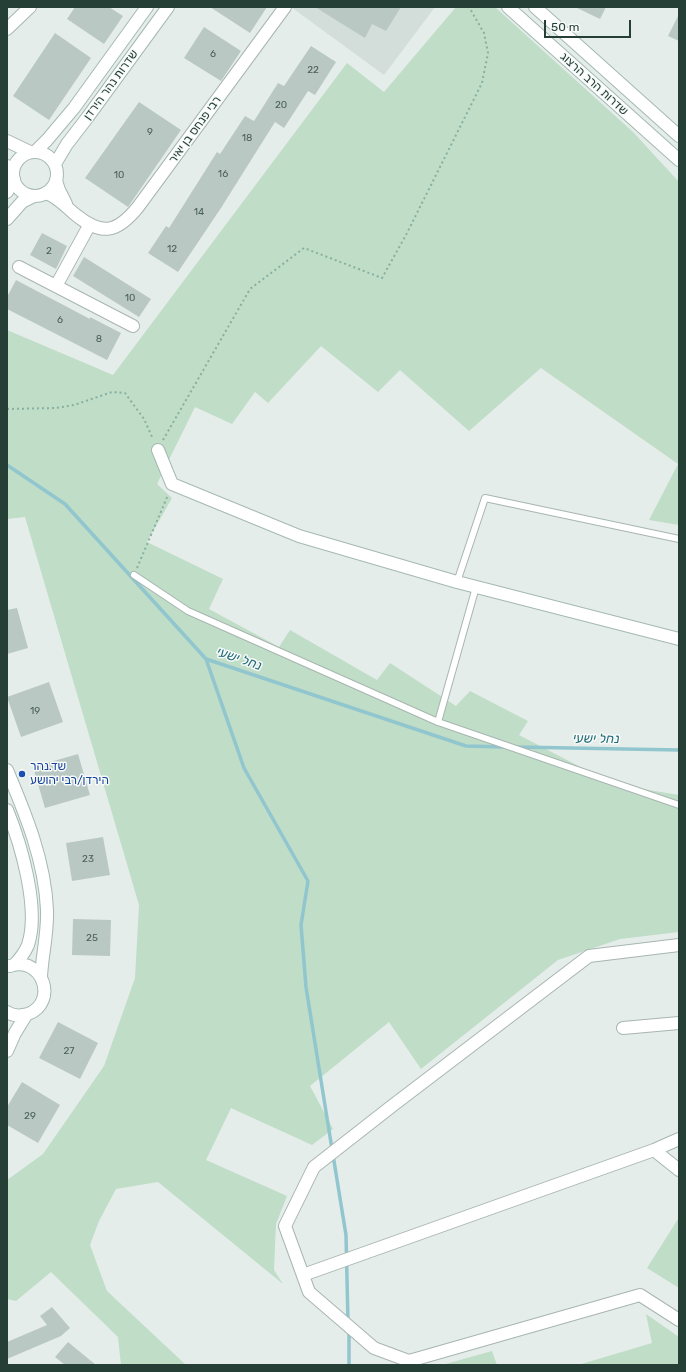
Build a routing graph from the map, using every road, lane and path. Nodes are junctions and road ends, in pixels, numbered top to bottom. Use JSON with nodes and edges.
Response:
{"nodes":[{"id":1,"x":30,"y":7,"type":"edge"},
{"id":2,"x":147,"y":7,"type":"edge"},
{"id":3,"x":168,"y":7,"type":"edge"},
{"id":4,"x":285,"y":7,"type":"edge"},
{"id":5,"x":469,"y":7,"type":"edge"},
{"id":6,"x":508,"y":7,"type":"edge"},
{"id":7,"x":535,"y":7,"type":"edge"},
{"id":8,"x":7,"y":29,"type":"edge"},
{"id":9,"x":679,"y":136,"type":"edge"},
{"id":10,"x":7,"y":141,"type":"edge"},
{"id":11,"x":32,"y":152,"type":"junction"},
{"id":12,"x":679,"y":160,"type":"edge"},
{"id":13,"x":55,"y":164,"type":"junction"},
{"id":14,"x":11,"y":173,"type":"edge"},
{"id":15,"x":56,"y":181,"type":"junction"},
{"id":16,"x":7,"y":192,"type":"edge"},
{"id":17,"x":40,"y":194,"type":"junction"},
{"id":18,"x":69,"y":208,"type":"junction"},
{"id":19,"x":7,"y":219,"type":"edge"},
{"id":20,"x":90,"y":224,"type":"junction"},
{"id":21,"x":20,"y":267,"type":"dead end"},
{"id":22,"x":56,"y":286,"type":"junction"},
{"id":23,"x":133,"y":326,"type":"dead end"},
{"id":24,"x":7,"y":409,"type":"edge"},
{"id":25,"x":158,"y":450,"type":"junction"},
{"id":26,"x":172,"y":484,"type":"junction"},
{"id":27,"x":679,"y":539,"type":"edge"},
{"id":28,"x":134,"y":575,"type":"joint"},
{"id":29,"x":457,"y":582,"type":"junction"},
{"id":30,"x":476,"y":587,"type":"junction"},
{"id":31,"x":679,"y":639,"type":"edge"},
{"id":32,"x":438,"y":722,"type":"junction"},
{"id":33,"x":7,"y":770,"type":"edge"},
{"id":34,"x":679,"y":805,"type":"edge"},
{"id":35,"x":7,"y":810,"type":"edge"},
{"id":36,"x":679,"y":945,"type":"edge"},
{"id":37,"x":11,"y":966,"type":"edge"},
{"id":38,"x":41,"y":977,"type":"junction"},
{"id":39,"x":7,"y":1012,"type":"edge"},
{"id":40,"x":26,"y":1015,"type":"junction"},
{"id":41,"x":679,"y":1023,"type":"edge"},
{"id":42,"x":623,"y":1028,"type":"dead end"},
{"id":43,"x":7,"y":1051,"type":"edge"},
{"id":44,"x":679,"y":1139,"type":"edge"},
{"id":45,"x":654,"y":1150,"type":"junction"},
{"id":46,"x":679,"y":1170,"type":"edge"},
{"id":47,"x":303,"y":1275,"type":"junction"},
{"id":48,"x":679,"y":1320,"type":"edge"}],
"edges":[{"from":1,"to":8,"type":"street"},
{"from":2,"to":11,"type":"street","name":"שדרות נהר הירדן"},
{"from":3,"to":13,"type":"street","name":"שדרות נהר הירדן"},
{"from":4,"to":20,"type":"street","name":"רבי פנחס בן יאיר"},
{"from":5,"to":25,"type":"path"},
{"from":6,"to":12,"type":"street","name":"שדרות הרב הרצוג"},
{"from":7,"to":9,"type":"street","name":"שדרות הרב הרצוג"},
{"from":10,"to":11,"type":"street"},
{"from":11,"to":13,"type":"street"},
{"from":11,"to":14,"type":"street"},
{"from":13,"to":15,"type":"street"},
{"from":14,"to":16,"type":"street"},
{"from":14,"to":17,"type":"street"},
{"from":15,"to":17,"type":"street"},
{"from":15,"to":18,"type":"street","name":"רבי פנחס בן יאיר"},
{"from":17,"to":18,"type":"street","name":"רבי פנחס בן יאיר"},
{"from":17,"to":19,"type":"street"},
{"from":18,"to":20,"type":"street","name":"רבי פנחס בן יאיר"},
{"from":20,"to":22,"type":"street"},
{"from":21,"to":22,"type":"street"},
{"from":22,"to":23,"type":"street"},
{"from":24,"to":25,"type":"path"},
{"from":25,"to":26,"type":"street"},
{"from":26,"to":28,"type":"path"},
{"from":26,"to":29,"type":"street"},
{"from":27,"to":29,"type":"lane"},
{"from":28,"to":32,"type":"lane"},
{"from":29,"to":30,"type":"street"},
{"from":30,"to":31,"type":"street"},
{"from":30,"to":32,"type":"lane"},
{"from":32,"to":34,"type":"lane"},
{"from":33,"to":38,"type":"street"},
{"from":35,"to":37,"type":"street"},
{"from":36,"to":47,"type":"street"},
{"from":37,"to":38,"type":"street"},
{"from":38,"to":40,"type":"street"},
{"from":39,"to":40,"type":"street"},
{"from":40,"to":43,"type":"street"},
{"from":41,"to":42,"type":"street"},
{"from":44,"to":45,"type":"street"},
{"from":45,"to":46,"type":"street"},
{"from":45,"to":47,"type":"street"},
{"from":47,"to":48,"type":"street"}]}
